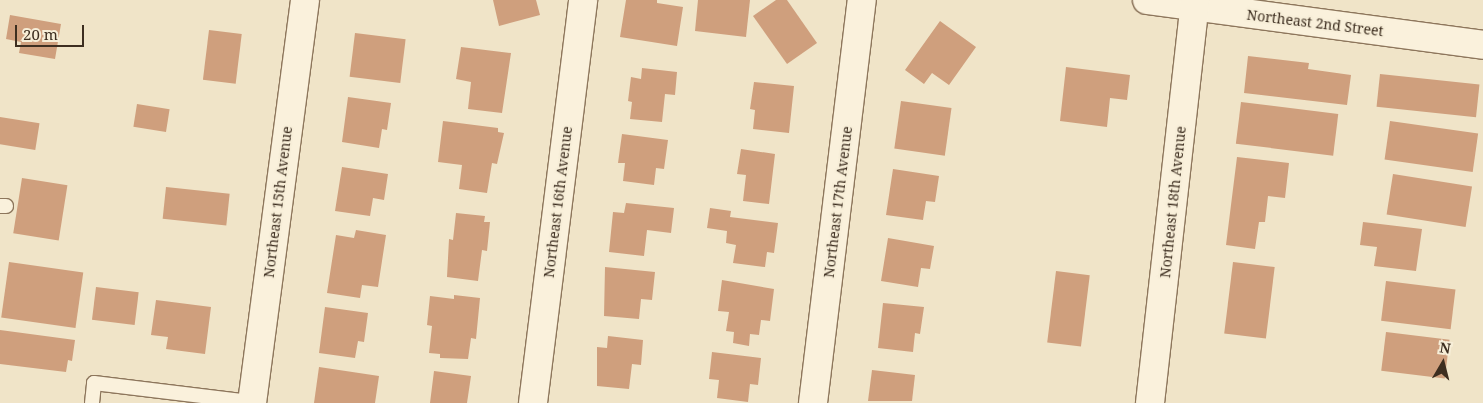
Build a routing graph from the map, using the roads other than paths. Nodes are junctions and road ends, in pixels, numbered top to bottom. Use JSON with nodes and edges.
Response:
{"nodes":[{"id":1,"x":305,"y":0,"type":"edge"},
{"id":2,"x":583,"y":0,"type":"edge"},
{"id":3,"x":862,"y":0,"type":"edge"},
{"id":4,"x":1147,"y":0,"type":"edge"},
{"id":5,"x":1195,"y":4,"type":"edge"},
{"id":6,"x":1483,"y":45,"type":"edge"},
{"id":7,"x":252,"y":402,"type":"edge"},
{"id":8,"x":92,"y":403,"type":"edge"},
{"id":9,"x":533,"y":403,"type":"edge"},
{"id":10,"x":813,"y":403,"type":"edge"},
{"id":11,"x":1150,"y":403,"type":"edge"}],
"edges":[{"from":1,"to":7,"type":"street","name":"Northeast 15th Avenue"},
{"from":2,"to":9,"type":"street","name":"Northeast 16th Avenue"},
{"from":3,"to":10,"type":"street","name":"Northeast 17th Avenue"},
{"from":4,"to":5,"type":"street","name":"Northeast 2nd Street"},
{"from":5,"to":6,"type":"street","name":"Northeast 2nd Street"},
{"from":5,"to":11,"type":"street","name":"Northeast 18th Avenue"},
{"from":7,"to":8,"type":"lane"}]}
